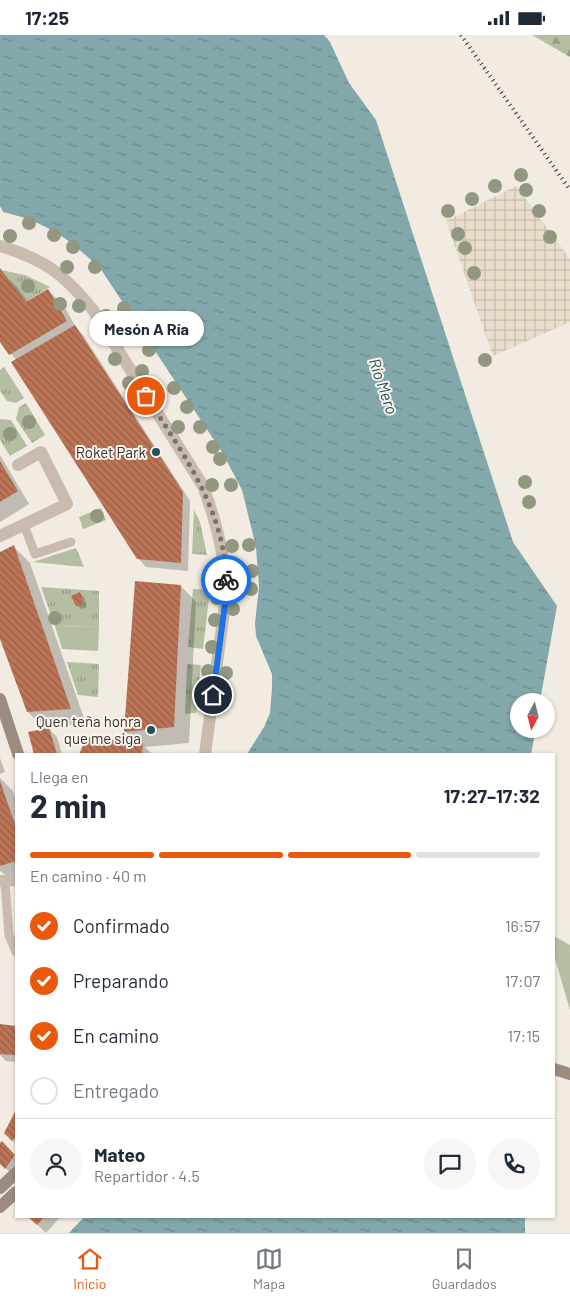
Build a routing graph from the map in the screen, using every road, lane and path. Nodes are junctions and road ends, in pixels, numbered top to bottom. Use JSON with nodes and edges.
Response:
{"nodes":[{"id":1,"x":0,"y":247,"type":"edge"},
{"id":2,"x":18,"y":465,"type":"dead end"},
{"id":3,"x":24,"y":525,"type":"junction"},
{"id":4,"x":0,"y":536,"type":"edge"},
{"id":5,"x":71,"y":542,"type":"dead end"},
{"id":6,"x":0,"y":699,"type":"edge"},
{"id":7,"x":18,"y":753,"type":"edge"},
{"id":8,"x":205,"y":753,"type":"edge"},
{"id":9,"x":7,"y":881,"type":"edge"},
{"id":10,"x":15,"y":950,"type":"edge"},
{"id":11,"x":555,"y":1068,"type":"edge"},
{"id":12,"x":555,"y":1068,"type":"edge"},
{"id":13,"x":570,"y":1068,"type":"edge"},
{"id":14,"x":570,"y":1074,"type":"edge"},
{"id":15,"x":15,"y":1174,"type":"edge"},
{"id":16,"x":0,"y":1188,"type":"edge"},
{"id":17,"x":15,"y":1193,"type":"edge"},
{"id":18,"x":0,"y":1207,"type":"edge"}],
"edges":[{"from":1,"to":8,"type":"street"},
{"from":2,"to":3,"type":"street"},
{"from":3,"to":4,"type":"street"},
{"from":3,"to":5,"type":"lane"},
{"from":6,"to":7,"type":"main road"},
{"from":9,"to":10,"type":"lane"},
{"from":11,"to":13,"type":"main road"},
{"from":12,"to":14,"type":"main road"},
{"from":15,"to":16,"type":"main road"},
{"from":17,"to":18,"type":"main road"}]}
